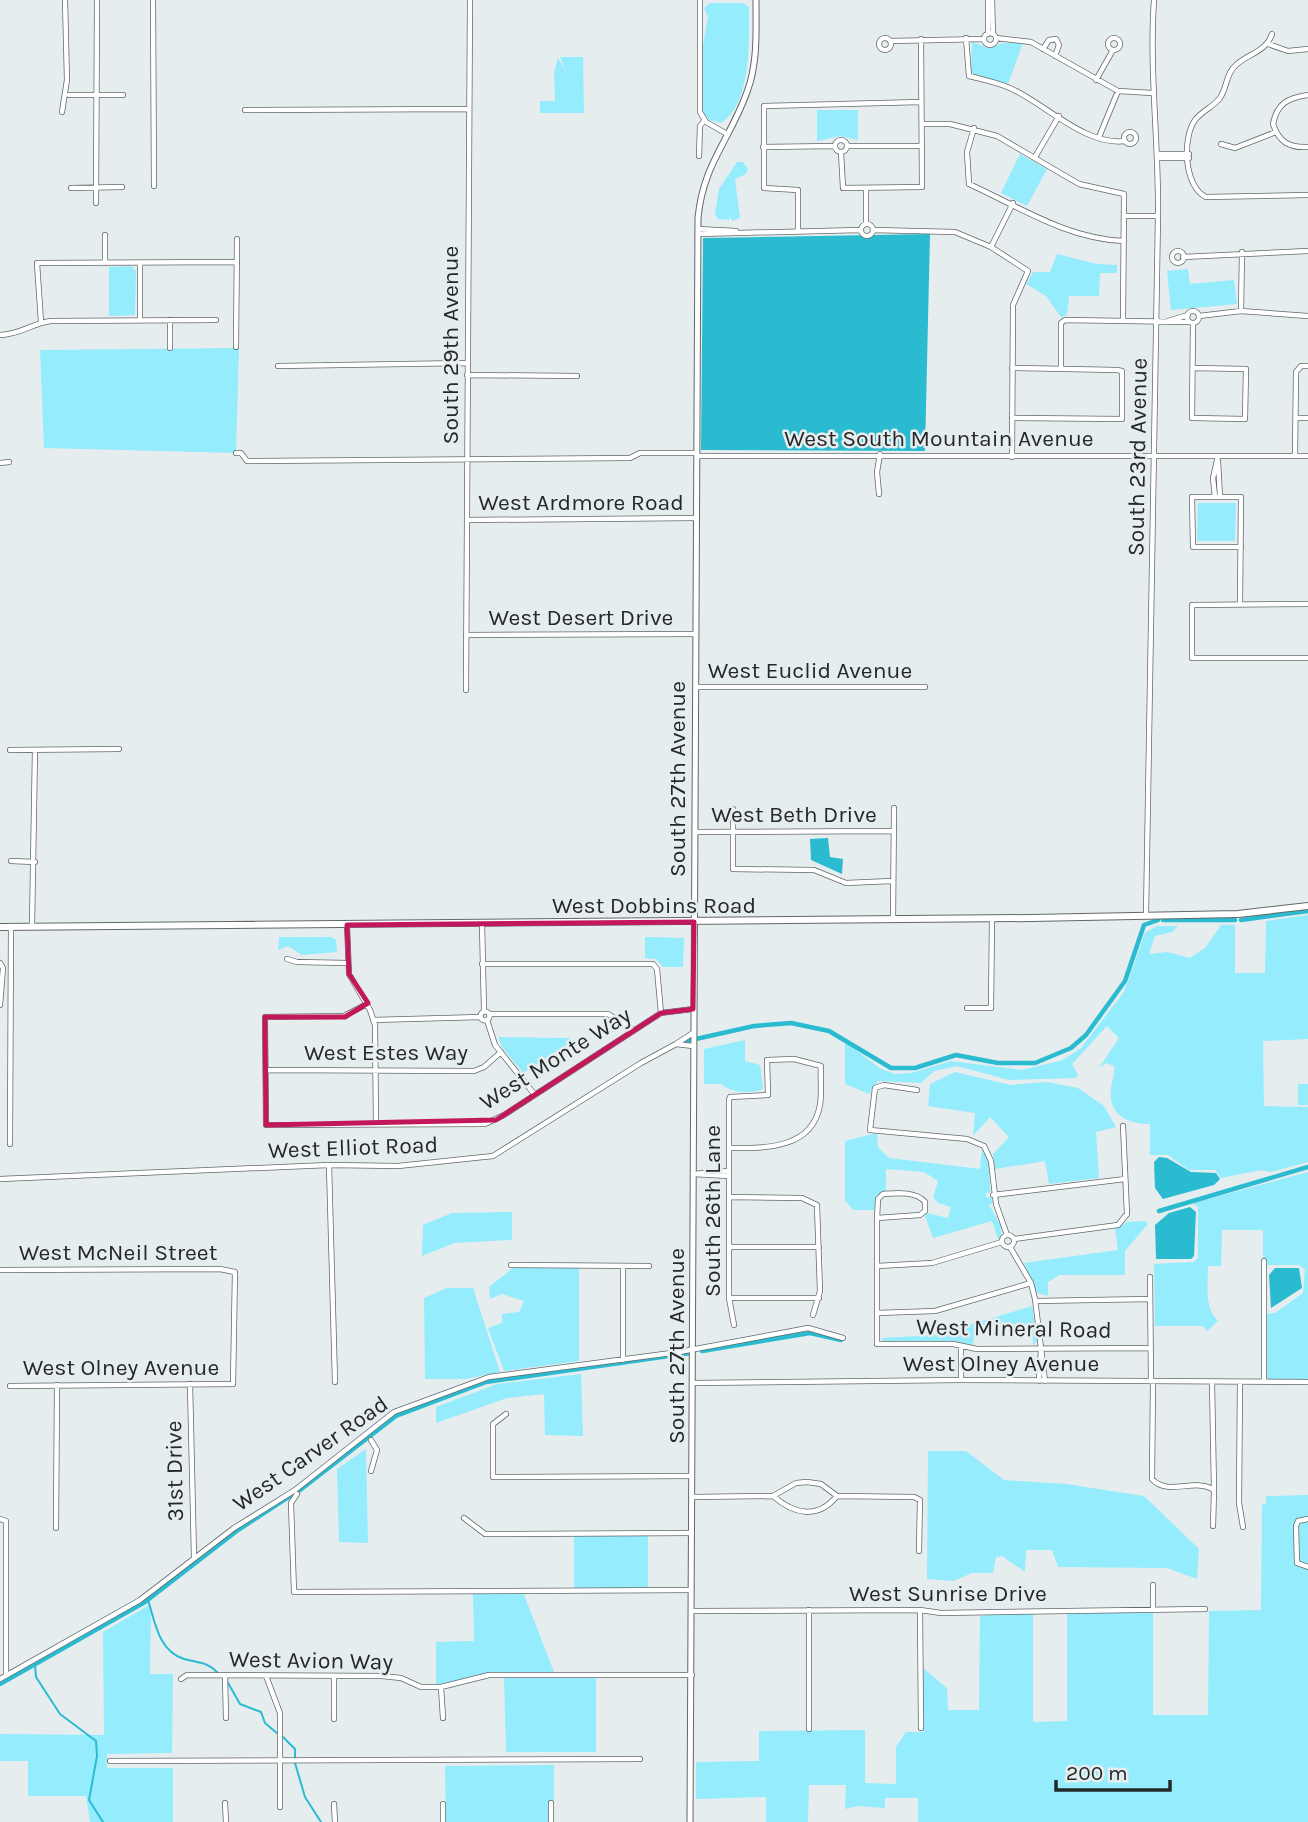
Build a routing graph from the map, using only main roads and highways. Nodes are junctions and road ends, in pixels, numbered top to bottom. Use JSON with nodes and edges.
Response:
{"nodes":[{"id":1,"x":1308,"y":906,"type":"edge"},
{"id":2,"x":0,"y":927,"type":"edge"}],
"edges":[{"from":1,"to":2,"type":"main road","name":"West Dobbins Road"}]}
